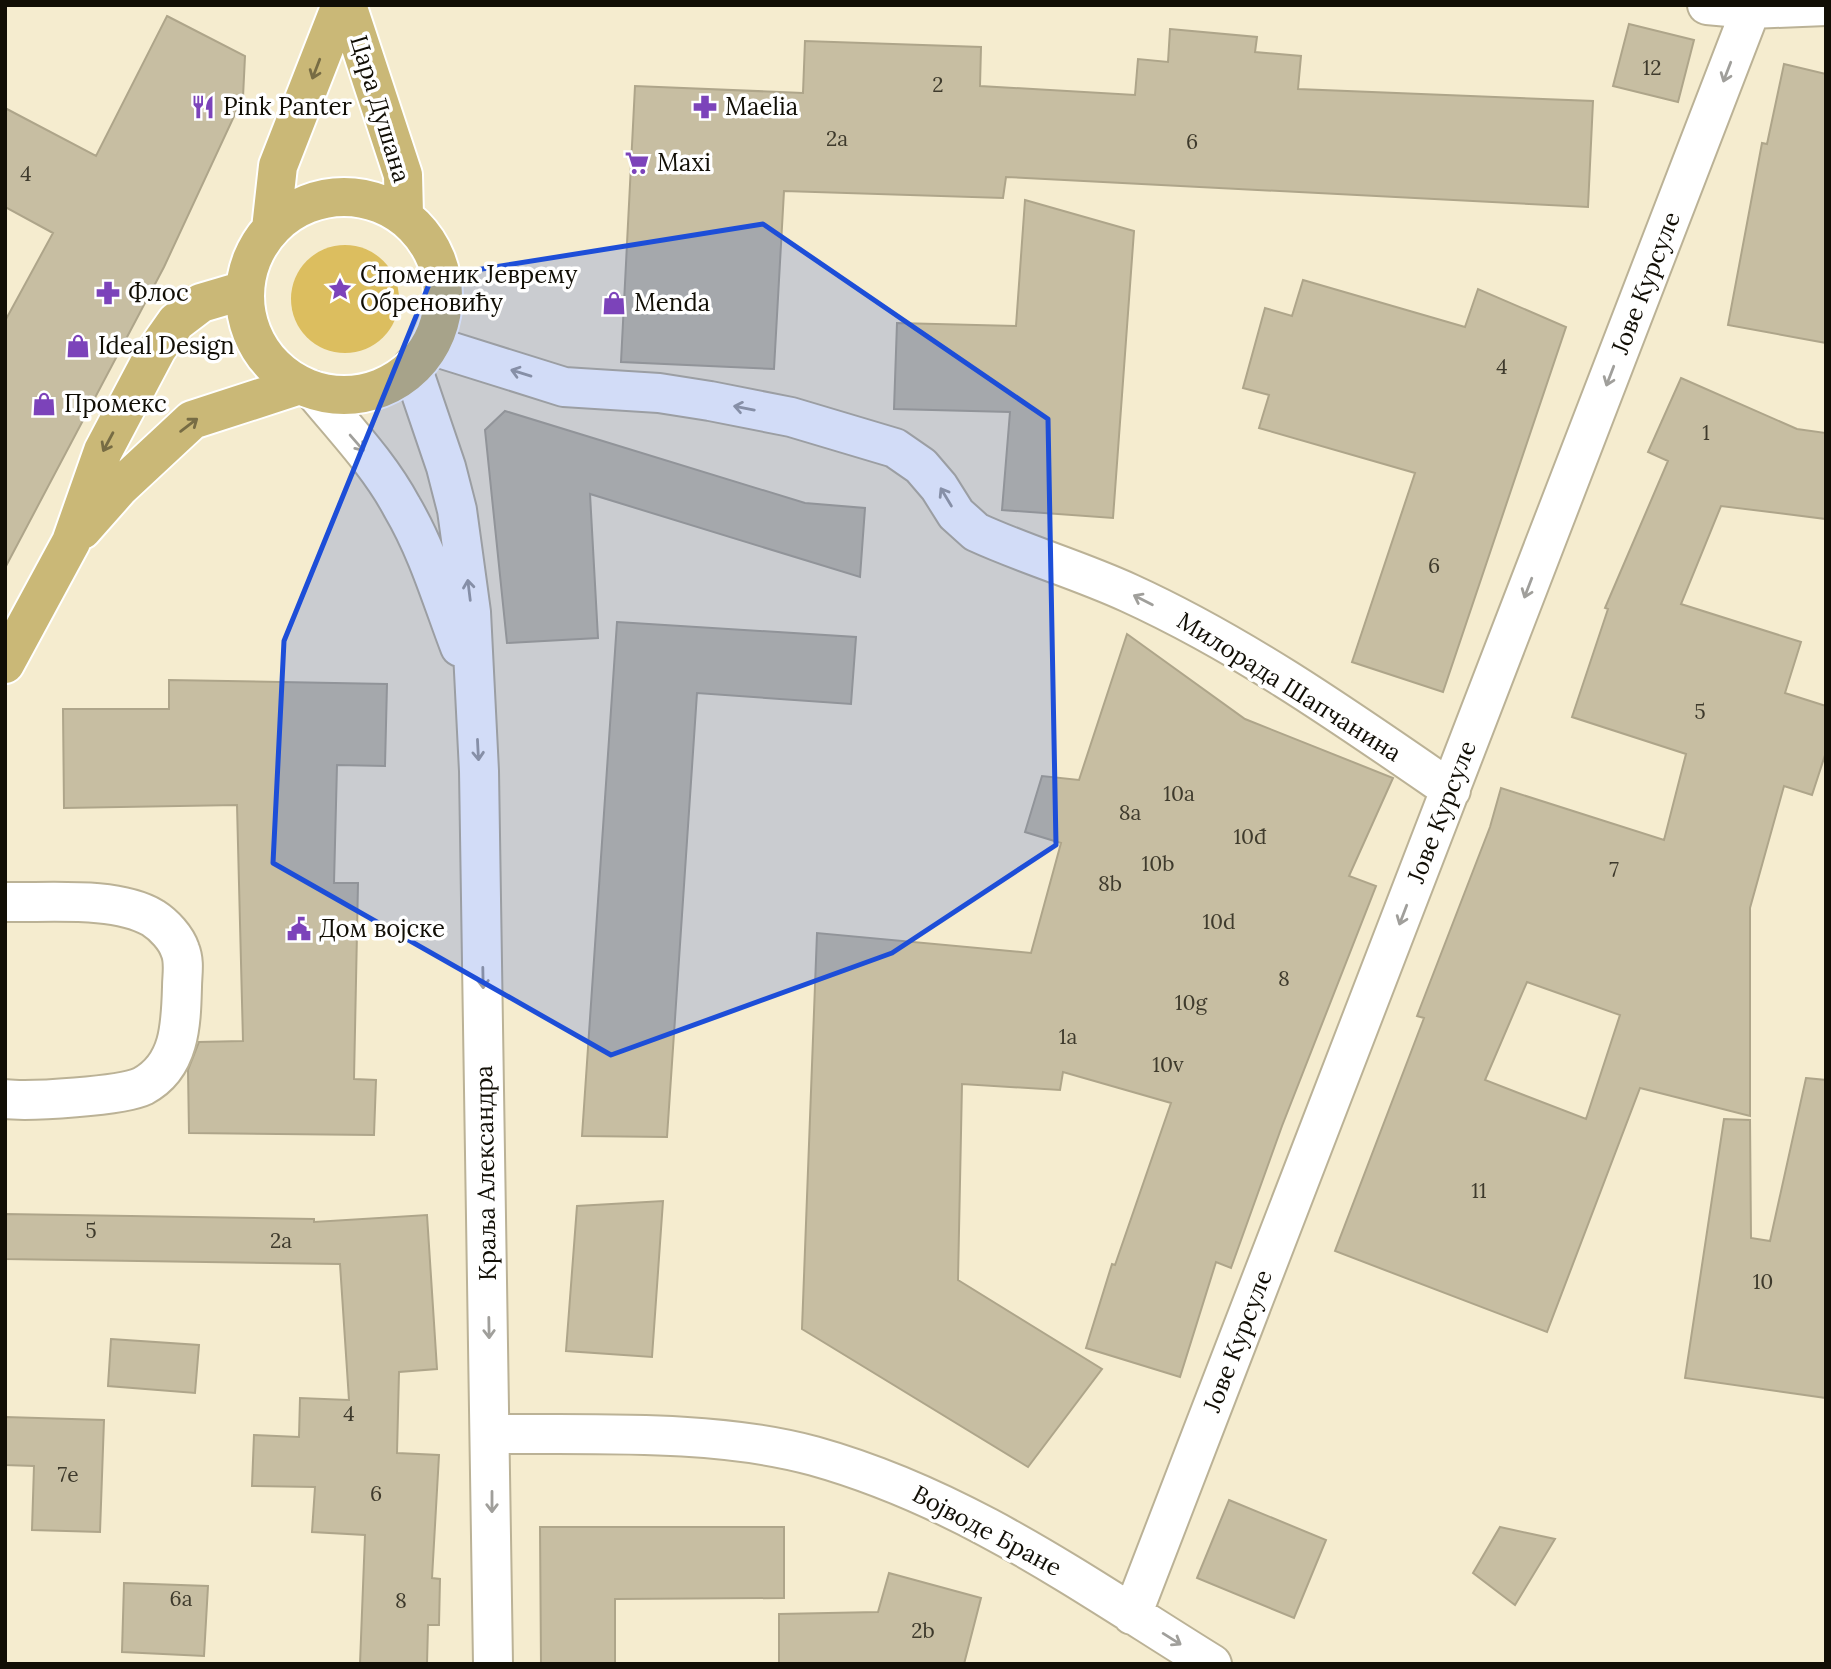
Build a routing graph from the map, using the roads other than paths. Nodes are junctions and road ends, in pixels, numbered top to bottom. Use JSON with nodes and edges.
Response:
{"nodes":[{"id":1,"x":341,"y":5,"type":"edge"},
{"id":2,"x":347,"y":5,"type":"edge"},
{"id":3,"x":1707,"y":5,"type":"edge"},
{"id":4,"x":1826,"y":6,"type":"edge"},
{"id":5,"x":1751,"y":9,"type":"junction"},
{"id":6,"x":404,"y":215,"type":"junction"},
{"id":7,"x":271,"y":229,"type":"junction"},
{"id":8,"x":245,"y":290,"type":"junction"},
{"id":9,"x":421,"y":356,"type":"junction"},
{"id":10,"x":307,"y":388,"type":"junction"},
{"id":11,"x":72,"y":542,"type":"junction"},
{"id":12,"x":5,"y":664,"type":"edge"},
{"id":13,"x":473,"y":682,"type":"junction"},
{"id":14,"x":1451,"y":790,"type":"junction"},
{"id":15,"x":5,"y":902,"type":"edge"},
{"id":16,"x":5,"y":1099,"type":"edge"},
{"id":17,"x":491,"y":1434,"type":"junction"},
{"id":18,"x":1132,"y":1615,"type":"junction"},
{"id":19,"x":493,"y":1664,"type":"edge"},
{"id":20,"x":1212,"y":1664,"type":"edge"}],
"edges":[{"from":1,"to":7,"type":"main road","name":"Цара Душана","one_way":true},
{"from":2,"to":6,"type":"main road","name":"Цара Душана"},
{"from":3,"to":5,"type":"street"},
{"from":4,"to":5,"type":"street"},
{"from":5,"to":14,"type":"street","name":"Јове Курсуле","one_way":true},
{"from":6,"to":7,"type":"main road"},
{"from":6,"to":9,"type":"main road"},
{"from":7,"to":8,"type":"main road"},
{"from":8,"to":10,"type":"main road"},
{"from":8,"to":11,"type":"main road","one_way":true},
{"from":9,"to":10,"type":"main road"},
{"from":13,"to":9,"type":"street","name":"Краља Александра","one_way":true},
{"from":14,"to":9,"type":"street","name":"Милорада Шапчанина","one_way":true},
{"from":11,"to":10,"type":"main road","one_way":true},
{"from":10,"to":13,"type":"street","name":"Краља Александра","one_way":true},
{"from":11,"to":12,"type":"main road"},
{"from":13,"to":17,"type":"street","name":"Краља Александра","one_way":true},
{"from":14,"to":18,"type":"street","name":"Јове Курсуле","one_way":true},
{"from":15,"to":16,"type":"street"},
{"from":17,"to":18,"type":"street","name":"Војводе Бране"},
{"from":17,"to":19,"type":"street","name":"Краља Александра","one_way":true},
{"from":18,"to":20,"type":"street","name":"Војводе Бране","one_way":true}]}
